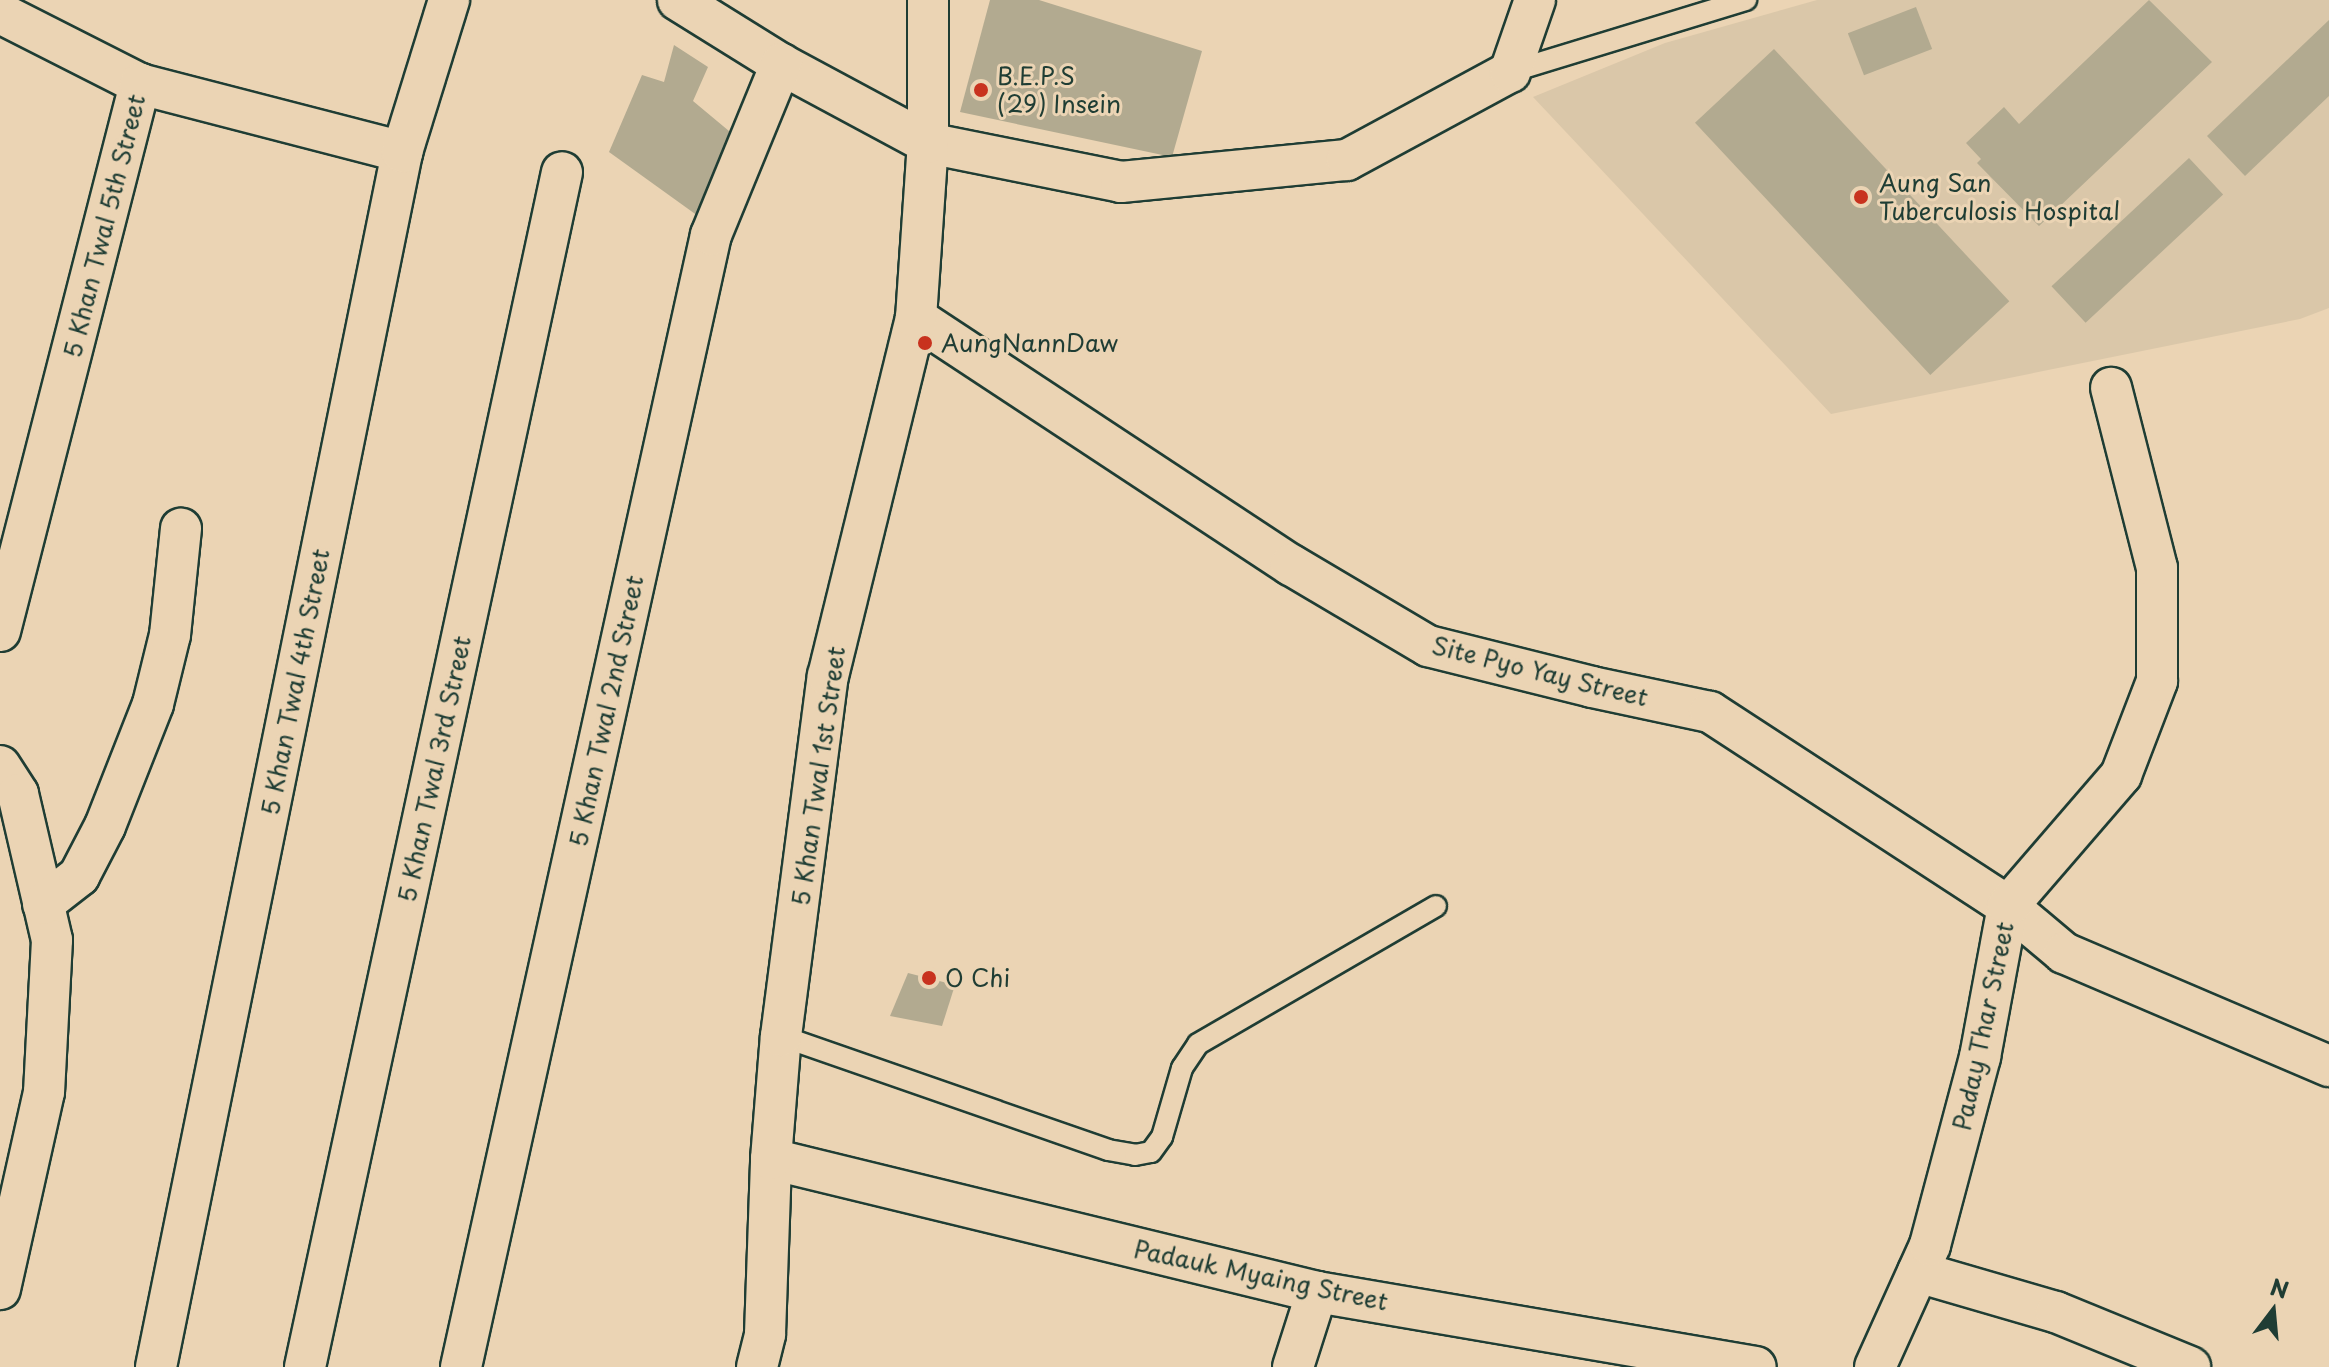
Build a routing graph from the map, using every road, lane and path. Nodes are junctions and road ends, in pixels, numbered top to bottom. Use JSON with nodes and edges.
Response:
{"nodes":[{"id":1,"x":449,"y":0,"type":"edge"},
{"id":2,"x":678,"y":0,"type":"edge"},
{"id":3,"x":928,"y":0,"type":"edge"},
{"id":4,"x":1535,"y":0,"type":"edge"},
{"id":5,"x":1746,"y":0,"type":"edge"},
{"id":6,"x":0,"y":13,"type":"edge"},
{"id":7,"x":781,"y":64,"type":"junction"},
{"id":8,"x":1510,"y":72,"type":"junction"},
{"id":9,"x":140,"y":84,"type":"junction"},
{"id":10,"x":928,"y":143,"type":"junction"},
{"id":11,"x":402,"y":152,"type":"junction"},
{"id":12,"x":562,"y":172,"type":"dead end"},
{"id":13,"x":916,"y":318,"type":"junction"},
{"id":14,"x":2111,"y":388,"type":"dead end"},
{"id":15,"x":181,"y":529,"type":"dead end"},
{"id":16,"x":0,"y":631,"type":"edge"},
{"id":17,"x":0,"y":766,"type":"edge"},
{"id":18,"x":43,"y":904,"type":"junction"},
{"id":19,"x":1436,"y":906,"type":"dead end"},
{"id":20,"x":2008,"y":906,"type":"junction"},
{"id":21,"x":781,"y":1036,"type":"junction"},
{"id":22,"x":2329,"y":1066,"type":"edge"},
{"id":23,"x":771,"y":1159,"type":"junction"},
{"id":24,"x":1918,"y":1272,"type":"junction"},
{"id":25,"x":0,"y":1289,"type":"edge"},
{"id":26,"x":1317,"y":1292,"type":"junction"},
{"id":27,"x":156,"y":1367,"type":"edge"},
{"id":28,"x":305,"y":1367,"type":"edge"},
{"id":29,"x":461,"y":1367,"type":"edge"},
{"id":30,"x":757,"y":1367,"type":"edge"},
{"id":31,"x":1293,"y":1367,"type":"edge"},
{"id":32,"x":1756,"y":1367,"type":"edge"},
{"id":33,"x":1875,"y":1367,"type":"edge"},
{"id":34,"x":2190,"y":1367,"type":"edge"}],
"edges":[{"from":1,"to":11,"type":"street","name":"5 Khan Twal 4th Street"},
{"from":2,"to":7,"type":"street"},
{"from":3,"to":10,"type":"street","name":"5 Khan Twal 1st Street"},
{"from":4,"to":8,"type":"street"},
{"from":5,"to":8,"type":"lane"},
{"from":6,"to":9,"type":"street"},
{"from":7,"to":10,"type":"street"},
{"from":7,"to":29,"type":"street","name":"5 Khan Twal 2nd Street"},
{"from":8,"to":10,"type":"street"},
{"from":9,"to":11,"type":"street","name":"5 Khan Twal 5th Street"},
{"from":9,"to":16,"type":"street","name":"5 Khan Twal 5th Street"},
{"from":10,"to":13,"type":"street","name":"5 Khan Twal 1st Street"},
{"from":11,"to":27,"type":"street","name":"5 Khan Twal 4th Street"},
{"from":12,"to":28,"type":"street","name":"5 Khan Twal 3rd Street"},
{"from":13,"to":20,"type":"street","name":"Site Pyo Yay Street"},
{"from":13,"to":21,"type":"street","name":"5 Khan Twal 1st Street"},
{"from":14,"to":20,"type":"street","name":"Paday Thar Street"},
{"from":15,"to":18,"type":"street"},
{"from":17,"to":18,"type":"street"},
{"from":18,"to":25,"type":"street"},
{"from":19,"to":21,"type":"lane"},
{"from":20,"to":22,"type":"street","name":"Site Pyo Yay Street"},
{"from":20,"to":24,"type":"street","name":"Paday Thar Street"},
{"from":21,"to":23,"type":"street","name":"5 Khan Twal 1st Street"},
{"from":23,"to":26,"type":"street","name":"Padauk Myaing Street"},
{"from":23,"to":30,"type":"street","name":"5 Khan Twal 1st Street"},
{"from":24,"to":33,"type":"street","name":"Paday Thar Street"},
{"from":24,"to":34,"type":"street"},
{"from":26,"to":31,"type":"street"},
{"from":26,"to":32,"type":"street","name":"Padauk Myaing Street"}]}
